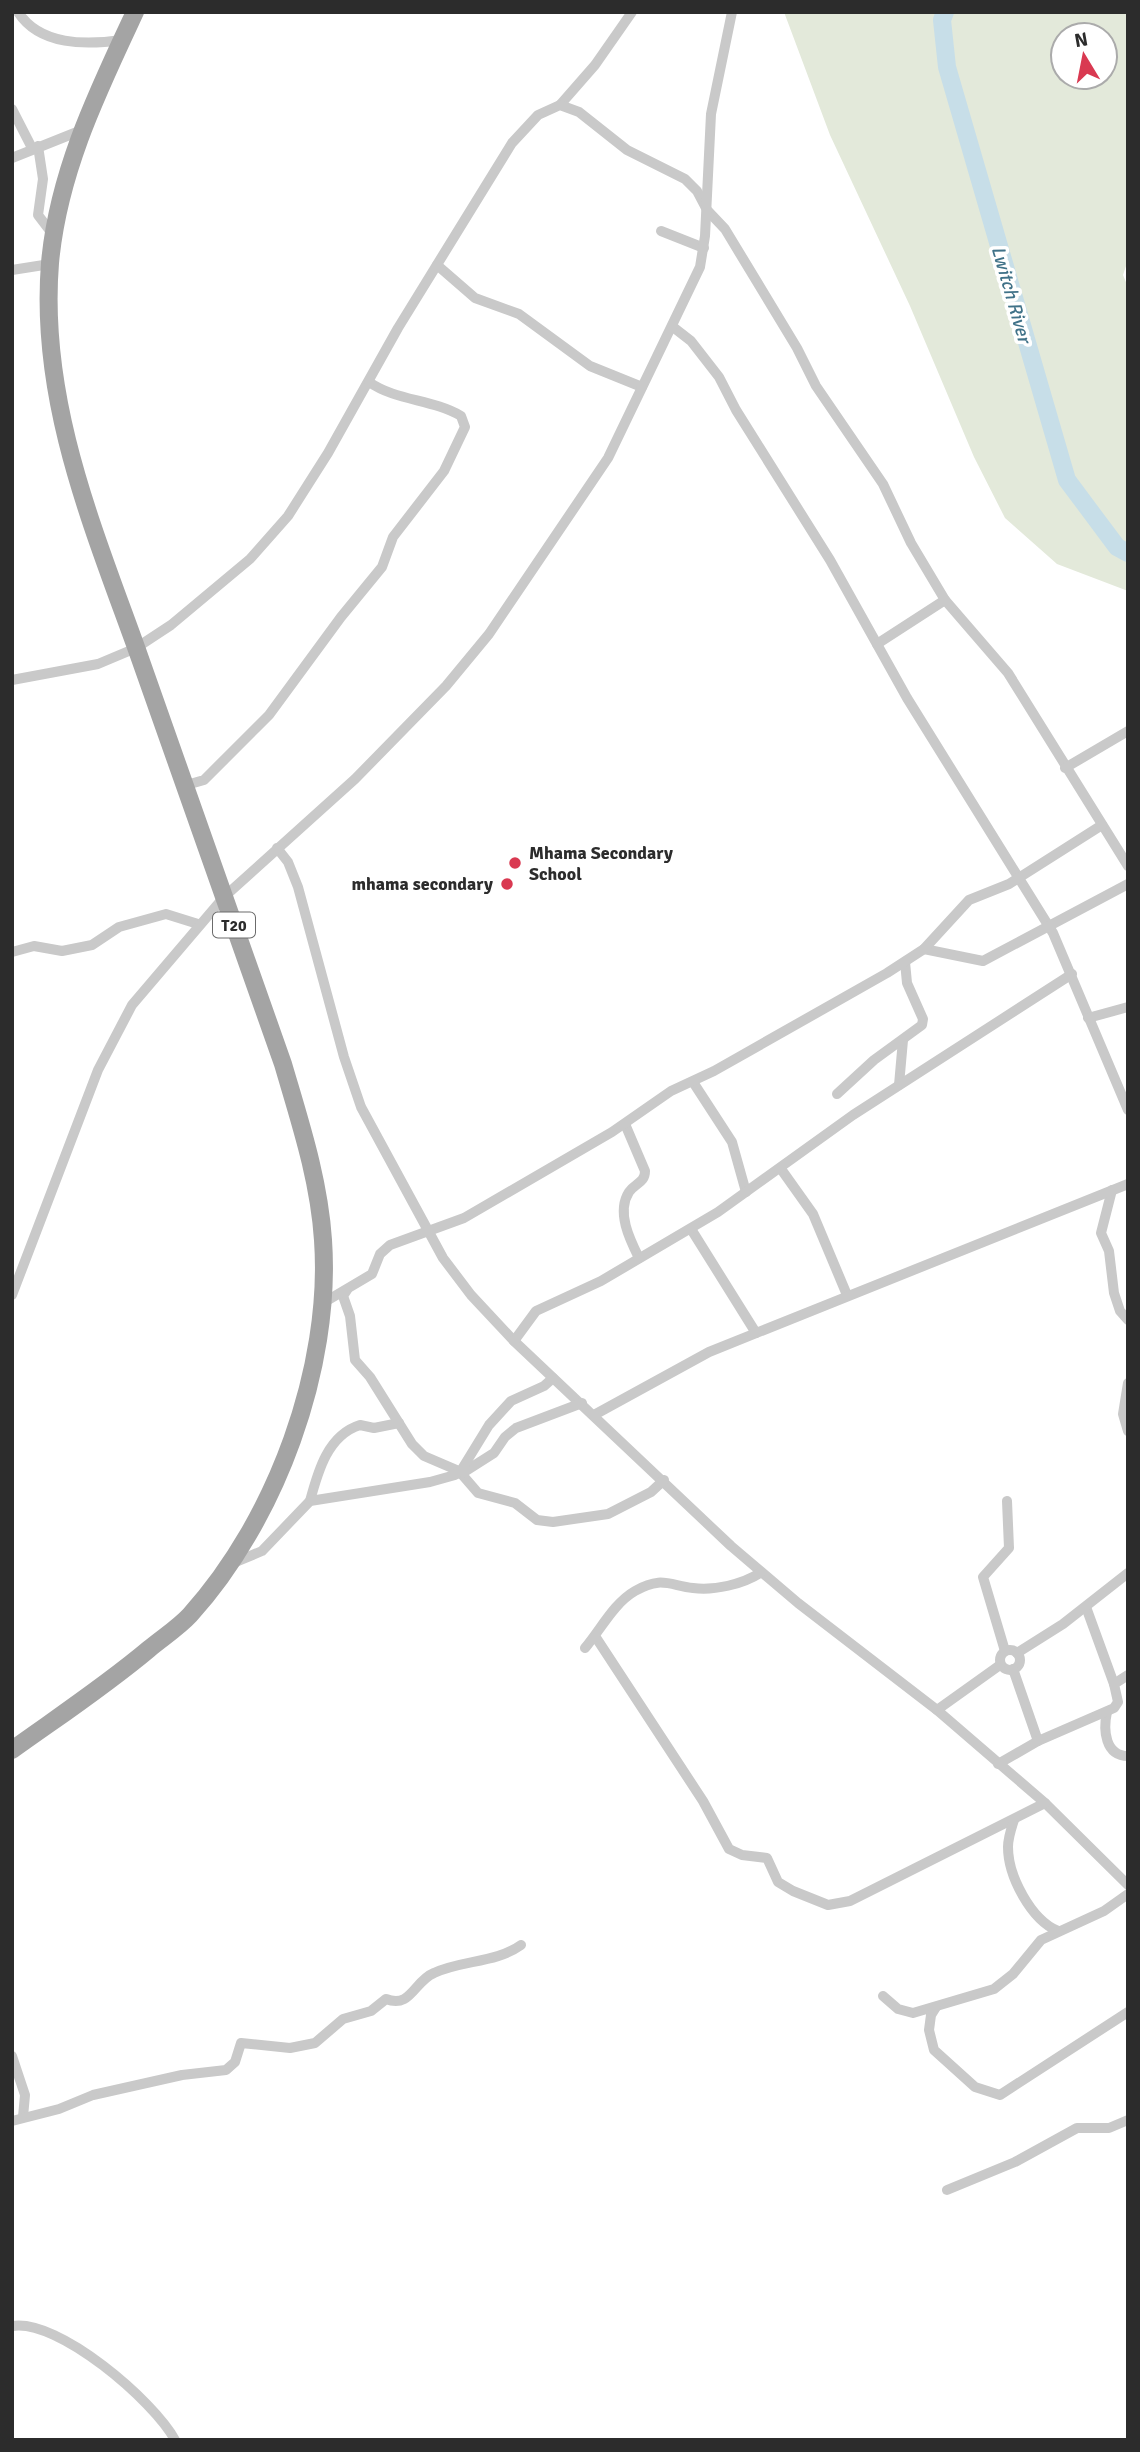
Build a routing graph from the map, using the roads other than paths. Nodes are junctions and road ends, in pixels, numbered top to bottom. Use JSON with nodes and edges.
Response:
{"nodes":[{"id":1,"x":18,"y":12,"type":"edge"},
{"id":2,"x":135,"y":12,"type":"edge"},
{"id":3,"x":632,"y":12,"type":"edge"},
{"id":4,"x":732,"y":12,"type":"edge"},
{"id":5,"x":122,"y":40,"type":"junction"},
{"id":6,"x":560,"y":105,"type":"junction"},
{"id":7,"x":12,"y":108,"type":"edge"},
{"id":8,"x":82,"y":130,"type":"junction"},
{"id":9,"x":35,"y":147,"type":"junction"},
{"id":10,"x":12,"y":158,"type":"edge"},
{"id":11,"x":706,"y":210,"type":"junction"},
{"id":12,"x":661,"y":230,"type":"dead end"},
{"id":13,"x":54,"y":236,"type":"junction"},
{"id":14,"x":704,"y":248,"type":"junction"},
{"id":15,"x":50,"y":264,"type":"junction"},
{"id":16,"x":437,"y":265,"type":"junction"},
{"id":17,"x":12,"y":270,"type":"edge"},
{"id":18,"x":673,"y":327,"type":"junction"},
{"id":19,"x":369,"y":382,"type":"junction"},
{"id":20,"x":642,"y":387,"type":"junction"},
{"id":21,"x":945,"y":600,"type":"junction"},
{"id":22,"x":877,"y":644,"type":"junction"},
{"id":23,"x":136,"y":648,"type":"junction"},
{"id":24,"x":12,"y":680,"type":"edge"},
{"id":25,"x":1128,"y":731,"type":"edge"},
{"id":26,"x":1065,"y":768,"type":"junction"},
{"id":27,"x":183,"y":786,"type":"junction"},
{"id":28,"x":1102,"y":825,"type":"junction"},
{"id":29,"x":278,"y":848,"type":"junction"},
{"id":30,"x":1128,"y":866,"type":"edge"},
{"id":31,"x":1018,"y":878,"type":"junction"},
{"id":32,"x":1128,"y":884,"type":"edge"},
{"id":33,"x":224,"y":897,"type":"junction"},
{"id":34,"x":198,"y":924,"type":"junction"},
{"id":35,"x":1047,"y":925,"type":"junction"},
{"id":36,"x":924,"y":949,"type":"junction"},
{"id":37,"x":12,"y":952,"type":"edge"},
{"id":38,"x":905,"y":962,"type":"junction"},
{"id":39,"x":1072,"y":974,"type":"junction"},
{"id":40,"x":1128,"y":1007,"type":"edge"},
{"id":41,"x":1088,"y":1018,"type":"junction"},
{"id":42,"x":903,"y":1040,"type":"junction"},
{"id":43,"x":694,"y":1082,"type":"junction"},
{"id":44,"x":900,"y":1085,"type":"junction"},
{"id":45,"x":837,"y":1094,"type":"dead end"},
{"id":46,"x":1128,"y":1110,"type":"edge"},
{"id":47,"x":625,"y":1124,"type":"junction"},
{"id":48,"x":781,"y":1169,"type":"junction"},
{"id":49,"x":1128,"y":1184,"type":"edge"},
{"id":50,"x":1112,"y":1190,"type":"junction"},
{"id":51,"x":746,"y":1192,"type":"junction"},
{"id":52,"x":691,"y":1229,"type":"junction"},
{"id":53,"x":429,"y":1233,"type":"junction"},
{"id":54,"x":639,"y":1258,"type":"junction"},
{"id":55,"x":347,"y":1290,"type":"junction"},
{"id":56,"x":847,"y":1295,"type":"junction"},
{"id":57,"x":12,"y":1296,"type":"edge"},
{"id":58,"x":323,"y":1303,"type":"junction"},
{"id":59,"x":1128,"y":1320,"type":"edge"},
{"id":60,"x":756,"y":1333,"type":"junction"},
{"id":61,"x":514,"y":1341,"type":"junction"},
{"id":62,"x":553,"y":1378,"type":"junction"},
{"id":63,"x":1128,"y":1383,"type":"edge"},
{"id":64,"x":582,"y":1403,"type":"junction"},
{"id":65,"x":594,"y":1415,"type":"junction"},
{"id":66,"x":399,"y":1423,"type":"junction"},
{"id":67,"x":1128,"y":1431,"type":"edge"},
{"id":68,"x":460,"y":1473,"type":"junction"},
{"id":69,"x":664,"y":1480,"type":"junction"},
{"id":70,"x":310,"y":1500,"type":"junction"},
{"id":71,"x":1007,"y":1501,"type":"dead end"},
{"id":72,"x":228,"y":1565,"type":"junction"},
{"id":73,"x":760,"y":1573,"type":"junction"},
{"id":74,"x":1128,"y":1573,"type":"edge"},
{"id":75,"x":1086,"y":1607,"type":"junction"},
{"id":76,"x":595,"y":1636,"type":"junction"},
{"id":77,"x":585,"y":1648,"type":"dead end"},
{"id":78,"x":1005,"y":1651,"type":"junction"},
{"id":79,"x":1017,"y":1653,"type":"junction"},
{"id":80,"x":1000,"y":1665,"type":"junction"},
{"id":81,"x":1013,"y":1669,"type":"junction"},
{"id":82,"x":1128,"y":1675,"type":"edge"},
{"id":83,"x":1114,"y":1684,"type":"junction"},
{"id":84,"x":937,"y":1710,"type":"junction"},
{"id":85,"x":1107,"y":1712,"type":"junction"},
{"id":86,"x":1038,"y":1741,"type":"junction"},
{"id":87,"x":12,"y":1750,"type":"edge"},
{"id":88,"x":1128,"y":1756,"type":"edge"},
{"id":89,"x":998,"y":1764,"type":"junction"},
{"id":90,"x":1045,"y":1804,"type":"junction"},
{"id":91,"x":1014,"y":1820,"type":"junction"},
{"id":92,"x":1128,"y":1885,"type":"edge"},
{"id":93,"x":1128,"y":1894,"type":"edge"},
{"id":94,"x":1058,"y":1931,"type":"junction"},
{"id":95,"x":522,"y":1945,"type":"dead end"},
{"id":96,"x":883,"y":1996,"type":"dead end"},
{"id":97,"x":936,"y":2007,"type":"junction"},
{"id":98,"x":1128,"y":2012,"type":"edge"},
{"id":99,"x":12,"y":2056,"type":"edge"},
{"id":100,"x":18,"y":2119,"type":"edge"},
{"id":101,"x":1128,"y":2120,"type":"edge"},
{"id":102,"x":947,"y":2190,"type":"dead end"},
{"id":103,"x":12,"y":2326,"type":"edge"},
{"id":104,"x":175,"y":2440,"type":"edge"}],
"edges":[{"from":1,"to":5,"type":"street"},
{"from":2,"to":5,"type":"main road","number":"T20"},
{"from":3,"to":6,"type":"street"},
{"from":4,"to":11,"type":"street"},
{"from":5,"to":8,"type":"main road","number":"T20"},
{"from":6,"to":11,"type":"street"},
{"from":6,"to":16,"type":"street"},
{"from":7,"to":9,"type":"street"},
{"from":8,"to":9,"type":"street"},
{"from":8,"to":13,"type":"main road","number":"T20"},
{"from":9,"to":10,"type":"street"},
{"from":9,"to":13,"type":"street"},
{"from":11,"to":14,"type":"street"},
{"from":11,"to":21,"type":"street"},
{"from":12,"to":14,"type":"street"},
{"from":13,"to":15,"type":"main road","number":"T20"},
{"from":14,"to":18,"type":"street"},
{"from":15,"to":17,"type":"street"},
{"from":15,"to":23,"type":"main road","number":"T20"},
{"from":16,"to":19,"type":"street"},
{"from":16,"to":20,"type":"street"},
{"from":18,"to":20,"type":"street"},
{"from":18,"to":22,"type":"street"},
{"from":19,"to":23,"type":"street"},
{"from":19,"to":27,"type":"street"},
{"from":20,"to":29,"type":"street"},
{"from":21,"to":22,"type":"street"},
{"from":21,"to":26,"type":"street"},
{"from":22,"to":31,"type":"street"},
{"from":23,"to":24,"type":"street"},
{"from":23,"to":27,"type":"main road","number":"T20"},
{"from":25,"to":26,"type":"street"},
{"from":26,"to":28,"type":"street"},
{"from":27,"to":33,"type":"main road","number":"T20"},
{"from":28,"to":30,"type":"street"},
{"from":28,"to":31,"type":"street"},
{"from":29,"to":33,"type":"street"},
{"from":29,"to":53,"type":"street"},
{"from":31,"to":35,"type":"street"},
{"from":31,"to":36,"type":"street"},
{"from":32,"to":35,"type":"street"},
{"from":33,"to":34,"type":"street"},
{"from":33,"to":58,"type":"main road","number":"T20"},
{"from":34,"to":37,"type":"street"},
{"from":34,"to":57,"type":"street"},
{"from":35,"to":36,"type":"street"},
{"from":35,"to":39,"type":"street"},
{"from":36,"to":38,"type":"street"},
{"from":38,"to":42,"type":"street"},
{"from":38,"to":43,"type":"street"},
{"from":39,"to":41,"type":"street"},
{"from":39,"to":44,"type":"street"},
{"from":40,"to":41,"type":"street"},
{"from":41,"to":46,"type":"street"},
{"from":42,"to":44,"type":"street"},
{"from":42,"to":45,"type":"street"},
{"from":43,"to":47,"type":"street"},
{"from":43,"to":51,"type":"street"},
{"from":44,"to":48,"type":"street"},
{"from":47,"to":53,"type":"street"},
{"from":47,"to":54,"type":"street"},
{"from":48,"to":51,"type":"street"},
{"from":48,"to":56,"type":"street"},
{"from":49,"to":50,"type":"street"},
{"from":50,"to":56,"type":"street"},
{"from":50,"to":59,"type":"street"},
{"from":51,"to":52,"type":"street"},
{"from":52,"to":54,"type":"street"},
{"from":52,"to":60,"type":"street"},
{"from":53,"to":55,"type":"street"},
{"from":53,"to":61,"type":"street"},
{"from":54,"to":61,"type":"street"},
{"from":55,"to":58,"type":"street"},
{"from":55,"to":66,"type":"street"},
{"from":56,"to":60,"type":"street"},
{"from":58,"to":72,"type":"main road","number":"T20"},
{"from":60,"to":65,"type":"street"},
{"from":61,"to":62,"type":"street"},
{"from":62,"to":64,"type":"street"},
{"from":62,"to":68,"type":"street"},
{"from":63,"to":67,"type":"street"},
{"from":64,"to":65,"type":"street"},
{"from":64,"to":68,"type":"street"},
{"from":65,"to":69,"type":"street"},
{"from":66,"to":68,"type":"street"},
{"from":66,"to":70,"type":"street"},
{"from":68,"to":69,"type":"street"},
{"from":68,"to":70,"type":"street"},
{"from":69,"to":73,"type":"street"},
{"from":70,"to":72,"type":"street"},
{"from":71,"to":78,"type":"street"},
{"from":72,"to":87,"type":"main road","number":"T20"},
{"from":73,"to":76,"type":"street"},
{"from":73,"to":84,"type":"street"},
{"from":74,"to":75,"type":"street"},
{"from":75,"to":79,"type":"street"},
{"from":75,"to":83,"type":"street"},
{"from":76,"to":77,"type":"street"},
{"from":76,"to":91,"type":"street"},
{"from":78,"to":79,"type":"street"},
{"from":78,"to":80,"type":"street"},
{"from":79,"to":81,"type":"street"},
{"from":80,"to":81,"type":"street"},
{"from":80,"to":84,"type":"street"},
{"from":81,"to":86,"type":"street"},
{"from":82,"to":83,"type":"street"},
{"from":83,"to":85,"type":"street"},
{"from":84,"to":89,"type":"street"},
{"from":85,"to":86,"type":"street"},
{"from":85,"to":88,"type":"street"},
{"from":86,"to":89,"type":"street"},
{"from":89,"to":90,"type":"street"},
{"from":90,"to":91,"type":"street"},
{"from":90,"to":92,"type":"street"},
{"from":91,"to":94,"type":"street"},
{"from":93,"to":94,"type":"street"},
{"from":94,"to":97,"type":"street"},
{"from":95,"to":100,"type":"street"},
{"from":96,"to":97,"type":"street"},
{"from":97,"to":98,"type":"street"},
{"from":99,"to":100,"type":"street"},
{"from":101,"to":102,"type":"street"},
{"from":103,"to":104,"type":"street"}]}
